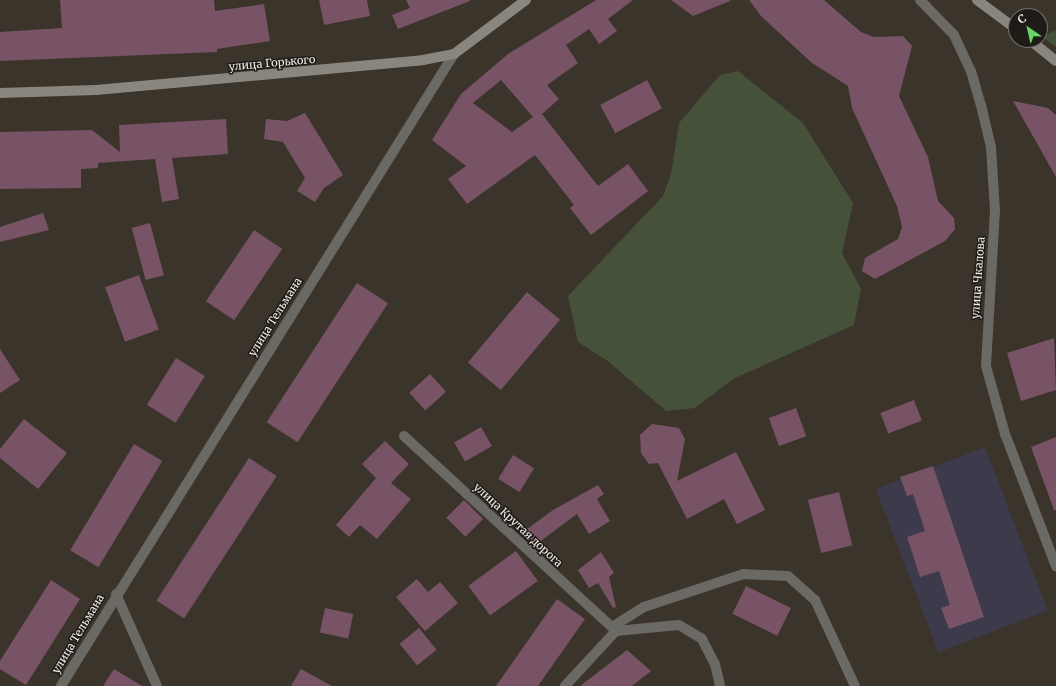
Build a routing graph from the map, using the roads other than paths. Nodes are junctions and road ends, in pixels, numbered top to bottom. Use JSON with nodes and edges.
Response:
{"nodes":[{"id":1,"x":526,"y":0,"type":"edge"},
{"id":2,"x":920,"y":0,"type":"edge"},
{"id":3,"x":977,"y":0,"type":"edge"},
{"id":4,"x":1008,"y":23,"type":"edge"},
{"id":5,"x":1040,"y":48,"type":"edge"},
{"id":6,"x":454,"y":54,"type":"junction"},
{"id":7,"x":1056,"y":61,"type":"edge"},
{"id":8,"x":0,"y":93,"type":"edge"},
{"id":9,"x":404,"y":436,"type":"dead end"},
{"id":10,"x":1056,"y":566,"type":"edge"},
{"id":11,"x":116,"y":594,"type":"junction"},
{"id":12,"x":614,"y":629,"type":"junction"},
{"id":13,"x":61,"y":686,"type":"edge"},
{"id":14,"x":157,"y":686,"type":"edge"},
{"id":15,"x":565,"y":686,"type":"edge"},
{"id":16,"x":720,"y":686,"type":"edge"},
{"id":17,"x":855,"y":686,"type":"edge"}],
"edges":[{"from":1,"to":6,"type":"main road","name":"улица Горького"},
{"from":2,"to":10,"type":"street","name":"улица Чкалова"},
{"from":3,"to":4,"type":"main road"},
{"from":5,"to":7,"type":"main road"},
{"from":6,"to":8,"type":"main road","name":"улица Горького"},
{"from":6,"to":11,"type":"street","name":"улица Тельмана"},
{"from":9,"to":12,"type":"street","name":"улица Крутая дорога"},
{"from":11,"to":13,"type":"street","name":"улица Тельмана"},
{"from":11,"to":14,"type":"street","name":"улица Тельмана"},
{"from":12,"to":15,"type":"street"},
{"from":12,"to":16,"type":"street"},
{"from":12,"to":17,"type":"street"}]}
